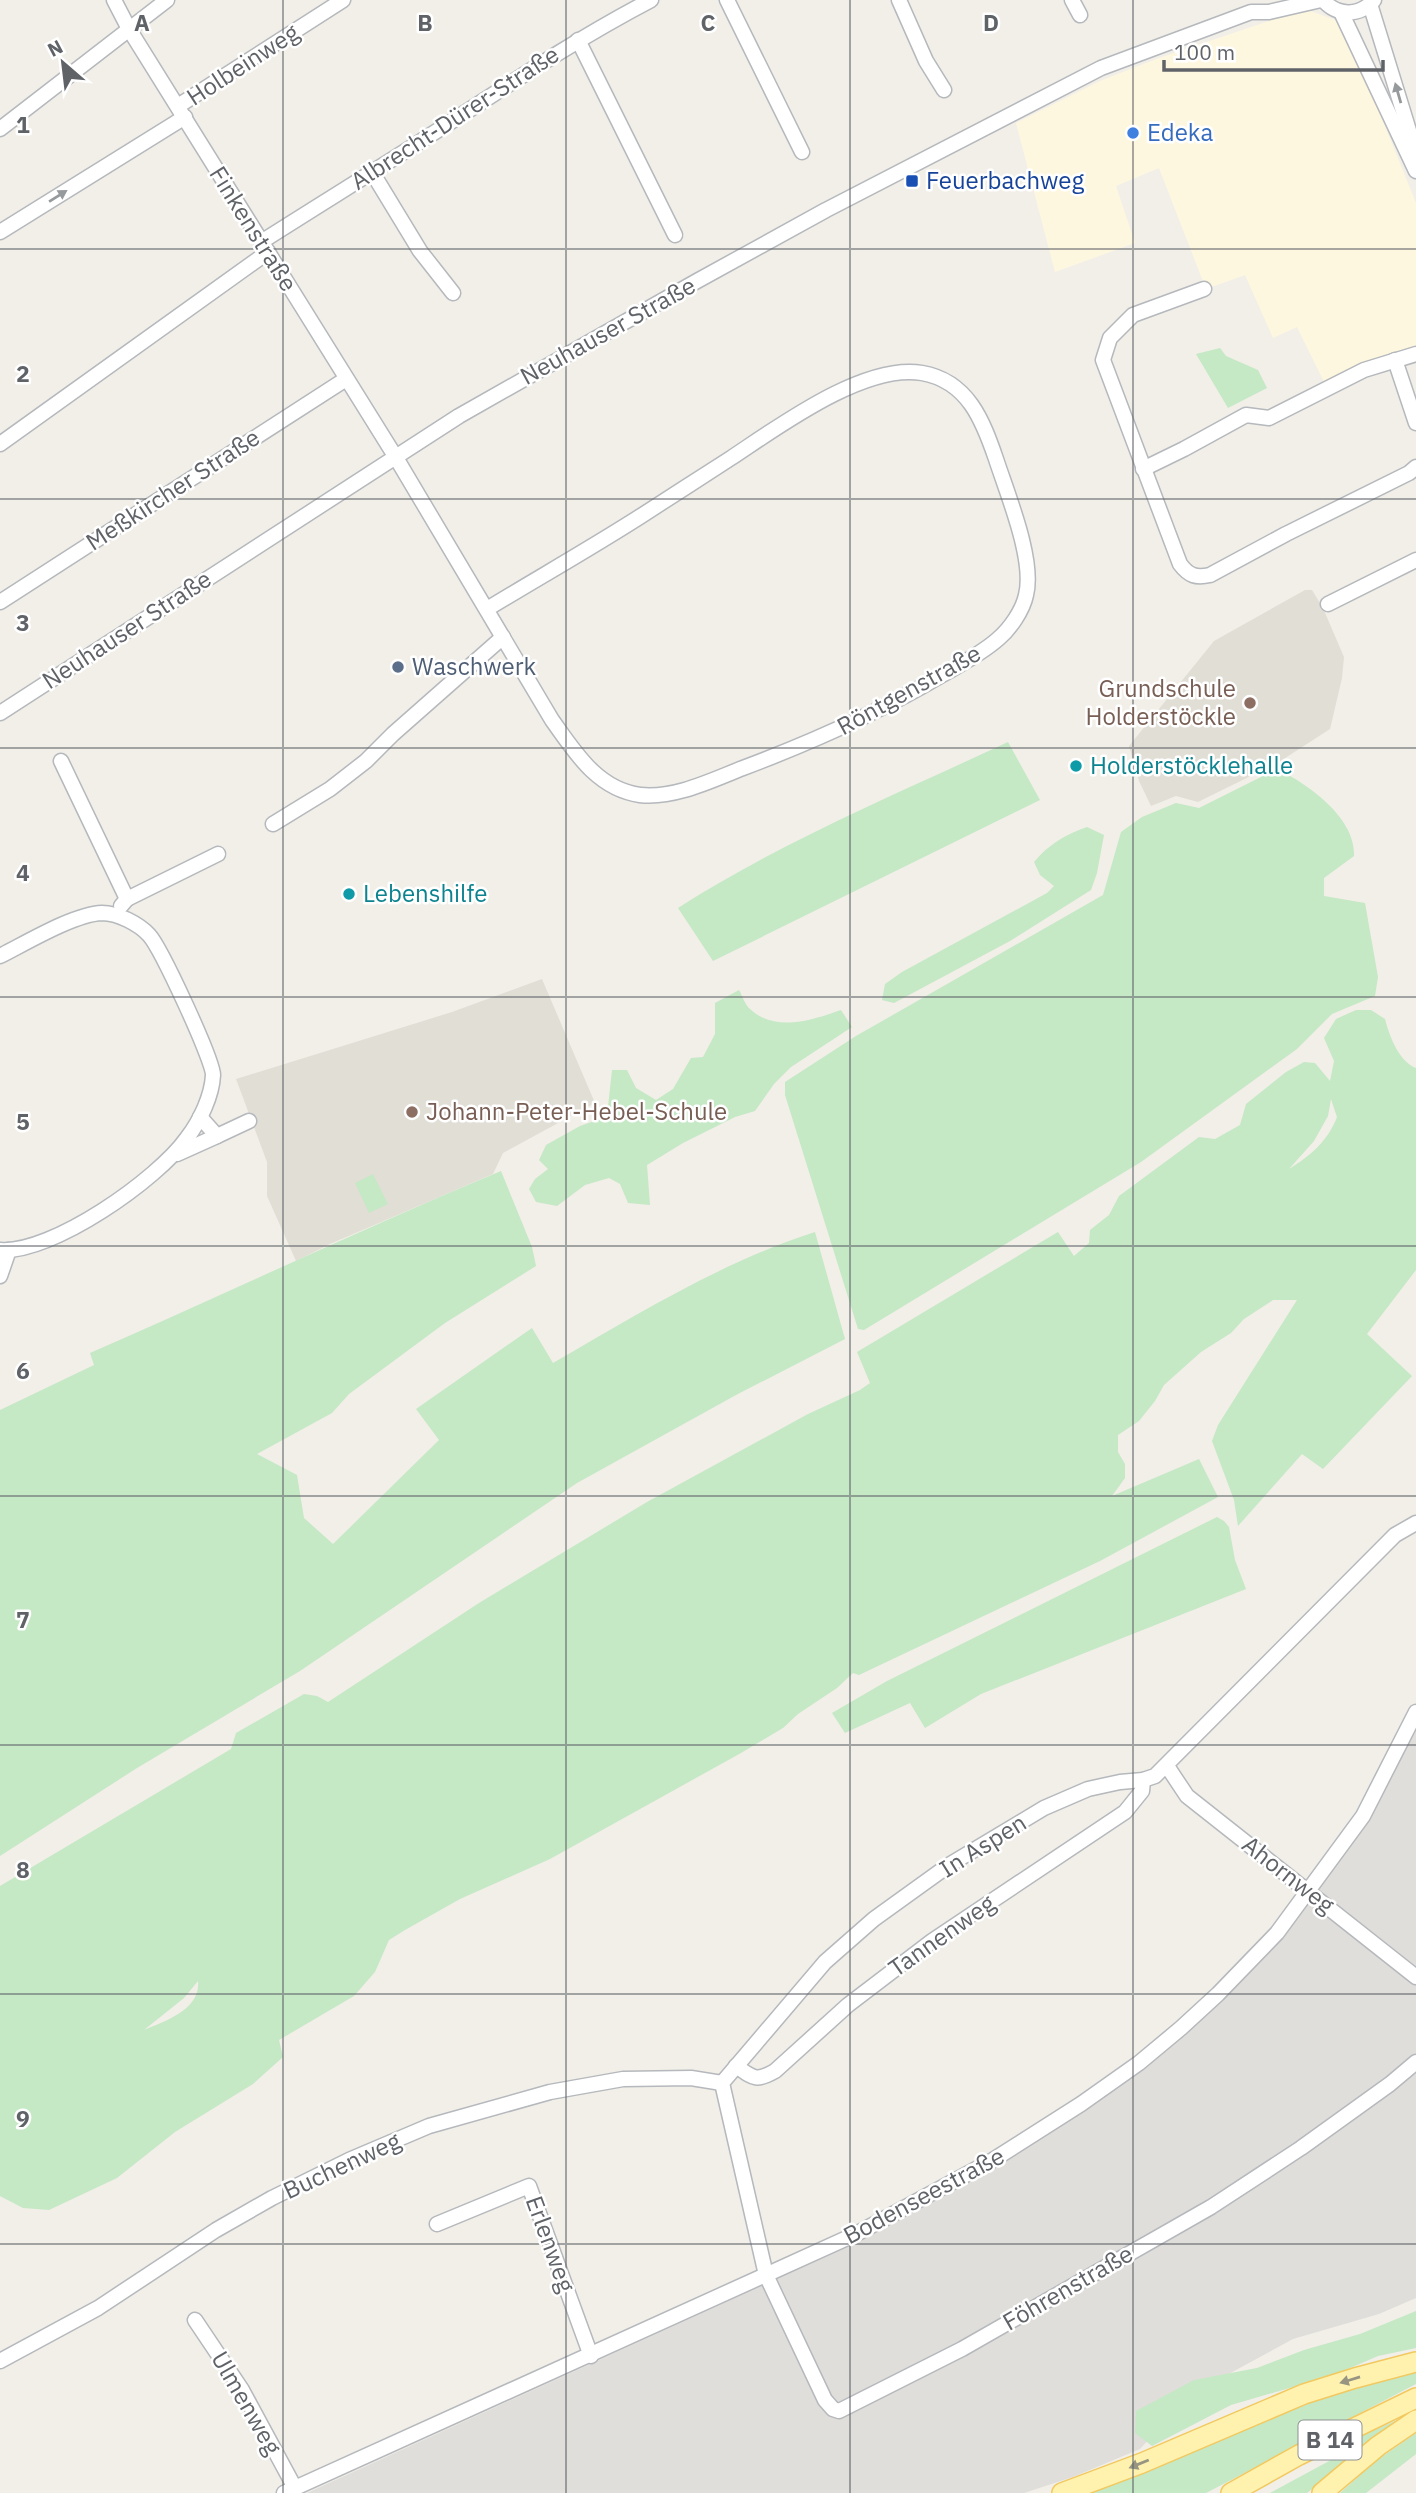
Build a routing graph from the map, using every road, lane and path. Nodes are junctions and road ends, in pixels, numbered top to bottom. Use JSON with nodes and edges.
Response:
{"nodes":[{"id":1,"x":114,"y":0,"type":"edge"},
{"id":2,"x":167,"y":0,"type":"edge"},
{"id":3,"x":343,"y":0,"type":"edge"},
{"id":4,"x":651,"y":0,"type":"edge"},
{"id":5,"x":727,"y":0,"type":"edge"},
{"id":6,"x":899,"y":0,"type":"edge"},
{"id":7,"x":1072,"y":0,"type":"edge"},
{"id":8,"x":1322,"y":0,"type":"edge"},
{"id":9,"x":1372,"y":2,"type":"edge"},
{"id":10,"x":1268,"y":6,"type":"edge"},
{"id":11,"x":1341,"y":12,"type":"junction"},
{"id":12,"x":1080,"y":15,"type":"dead end"},
{"id":13,"x":129,"y":29,"type":"junction"},
{"id":14,"x":578,"y":40,"type":"junction"},
{"id":15,"x":944,"y":90,"type":"dead end"},
{"id":16,"x":181,"y":112,"type":"junction"},
{"id":17,"x":0,"y":129,"type":"edge"},
{"id":18,"x":802,"y":152,"type":"dead end"},
{"id":19,"x":1416,"y":154,"type":"edge"},
{"id":20,"x":1416,"y":170,"type":"edge"},
{"id":21,"x":372,"y":172,"type":"junction"},
{"id":22,"x":0,"y":232,"type":"edge"},
{"id":23,"x":675,"y":235,"type":"dead end"},
{"id":24,"x":265,"y":247,"type":"junction"},
{"id":25,"x":1204,"y":289,"type":"dead end"},
{"id":26,"x":453,"y":293,"type":"dead end"},
{"id":27,"x":1416,"y":354,"type":"edge"},
{"id":28,"x":1395,"y":360,"type":"junction"},
{"id":29,"x":346,"y":379,"type":"junction"},
{"id":30,"x":1416,"y":423,"type":"edge"},
{"id":31,"x":0,"y":444,"type":"edge"},
{"id":32,"x":395,"y":456,"type":"junction"},
{"id":33,"x":1416,"y":467,"type":"edge"},
{"id":34,"x":1143,"y":469,"type":"junction"},
{"id":35,"x":1416,"y":559,"type":"edge"},
{"id":36,"x":0,"y":602,"type":"edge"},
{"id":37,"x":1328,"y":604,"type":"dead end"},
{"id":38,"x":487,"y":610,"type":"junction"},
{"id":39,"x":503,"y":637,"type":"junction"},
{"id":40,"x":0,"y":713,"type":"edge"},
{"id":41,"x":61,"y":761,"type":"dead end"},
{"id":42,"x":273,"y":824,"type":"dead end"},
{"id":43,"x":218,"y":854,"type":"dead end"},
{"id":44,"x":127,"y":900,"type":"junction"},
{"id":45,"x":112,"y":914,"type":"junction"},
{"id":46,"x":0,"y":956,"type":"edge"},
{"id":47,"x":200,"y":1118,"type":"junction"},
{"id":48,"x":249,"y":1121,"type":"dead end"},
{"id":49,"x":217,"y":1136,"type":"junction"},
{"id":50,"x":172,"y":1156,"type":"junction"},
{"id":51,"x":4,"y":1250,"type":"edge"},
{"id":52,"x":0,"y":1276,"type":"edge"},
{"id":53,"x":1416,"y":1523,"type":"edge"},
{"id":54,"x":1416,"y":1712,"type":"edge"},
{"id":55,"x":1167,"y":1766,"type":"junction"},
{"id":56,"x":1143,"y":1780,"type":"junction"},
{"id":57,"x":1309,"y":1890,"type":"junction"},
{"id":58,"x":1416,"y":1977,"type":"edge"},
{"id":59,"x":1416,"y":2062,"type":"edge"},
{"id":60,"x":736,"y":2066,"type":"junction"},
{"id":61,"x":722,"y":2083,"type":"junction"},
{"id":62,"x":437,"y":2224,"type":"dead end"},
{"id":63,"x":766,"y":2275,"type":"junction"},
{"id":64,"x":195,"y":2320,"type":"dead end"},
{"id":65,"x":591,"y":2356,"type":"junction"},
{"id":66,"x":0,"y":2361,"type":"edge"},
{"id":67,"x":1416,"y":2362,"type":"edge"},
{"id":68,"x":1416,"y":2398,"type":"edge"},
{"id":69,"x":1416,"y":2420,"type":"edge"},
{"id":70,"x":290,"y":2491,"type":"edge"},
{"id":71,"x":1062,"y":2493,"type":"edge"},
{"id":72,"x":1231,"y":2493,"type":"edge"},
{"id":73,"x":1322,"y":2493,"type":"edge"}],
"edges":[{"from":1,"to":13,"type":"street","name":"Finkenstraße"},
{"from":2,"to":13,"type":"street"},
{"from":3,"to":16,"type":"street","name":"Holbeinweg"},
{"from":4,"to":14,"type":"street","name":"Albrecht-Dürer-Straße"},
{"from":5,"to":18,"type":"street"},
{"from":6,"to":15,"type":"street"},
{"from":7,"to":12,"type":"street"},
{"from":8,"to":10,"type":"street","name":"Neuhauser Straße"},
{"from":8,"to":11,"type":"street"},
{"from":9,"to":11,"type":"street"},
{"from":19,"to":9,"type":"street","one_way":true},
{"from":10,"to":32,"type":"street","name":"Neuhauser Straße"},
{"from":11,"to":20,"type":"street"},
{"from":13,"to":16,"type":"street","name":"Finkenstraße"},
{"from":13,"to":17,"type":"street"},
{"from":14,"to":21,"type":"street","name":"Albrecht-Dürer-Straße"},
{"from":14,"to":23,"type":"street"},
{"from":22,"to":16,"type":"street","name":"Holbeinweg","one_way":true},
{"from":16,"to":24,"type":"street","name":"Finkenstraße"},
{"from":21,"to":24,"type":"street","name":"Albrecht-Dürer-Straße"},
{"from":21,"to":26,"type":"street"},
{"from":24,"to":29,"type":"street","name":"Finkenstraße"},
{"from":24,"to":31,"type":"street","name":"Albrecht-Dürer-Straße"},
{"from":25,"to":34,"type":"street"},
{"from":27,"to":28,"type":"street"},
{"from":28,"to":30,"type":"street"},
{"from":28,"to":34,"type":"street"},
{"from":29,"to":32,"type":"street","name":"Finkenstraße"},
{"from":29,"to":36,"type":"street","name":"Meßkircher Straße"},
{"from":32,"to":38,"type":"street","name":"Röntgenstraße"},
{"from":32,"to":40,"type":"street","name":"Neuhauser Straße"},
{"from":33,"to":34,"type":"street"},
{"from":35,"to":37,"type":"street"},
{"from":38,"to":39,"type":"street","name":"Röntgenstraße"},
{"from":38,"to":39,"type":"street","name":"Röntgenstraße"},
{"from":39,"to":42,"type":"street"},
{"from":41,"to":44,"type":"street"},
{"from":43,"to":44,"type":"street"},
{"from":44,"to":45,"type":"street"},
{"from":45,"to":46,"type":"street"},
{"from":45,"to":47,"type":"street"},
{"from":47,"to":49,"type":"street"},
{"from":47,"to":50,"type":"street"},
{"from":48,"to":49,"type":"street"},
{"from":49,"to":50,"type":"street"},
{"from":50,"to":51,"type":"street"},
{"from":51,"to":52,"type":"street"},
{"from":53,"to":55,"type":"street","name":"In Aspen"},
{"from":54,"to":57,"type":"street","name":"Bodenseestraße"},
{"from":55,"to":56,"type":"street","name":"In Aspen"},
{"from":55,"to":57,"type":"street","name":"Ahornweg"},
{"from":56,"to":60,"type":"street","name":"In Aspen"},
{"from":56,"to":60,"type":"street","name":"Tannenweg"},
{"from":57,"to":58,"type":"street","name":"Ahornweg"},
{"from":57,"to":63,"type":"street","name":"Bodenseestraße"},
{"from":59,"to":63,"type":"street","name":"Föhrenstraße"},
{"from":60,"to":61,"type":"street","name":"In Aspen"},
{"from":61,"to":63,"type":"street"},
{"from":61,"to":66,"type":"street","name":"Buchenweg"},
{"from":62,"to":65,"type":"street","name":"Erlenweg"},
{"from":63,"to":65,"type":"street","name":"Bodenseestraße"},
{"from":64,"to":70,"type":"street","name":"Ulmenweg"},
{"from":65,"to":70,"type":"street","name":"Bodenseestraße"},
{"from":67,"to":71,"type":"main road","one_way":true},
{"from":68,"to":72,"type":"main road","number":"B 14"},
{"from":69,"to":73,"type":"main road"}]}
